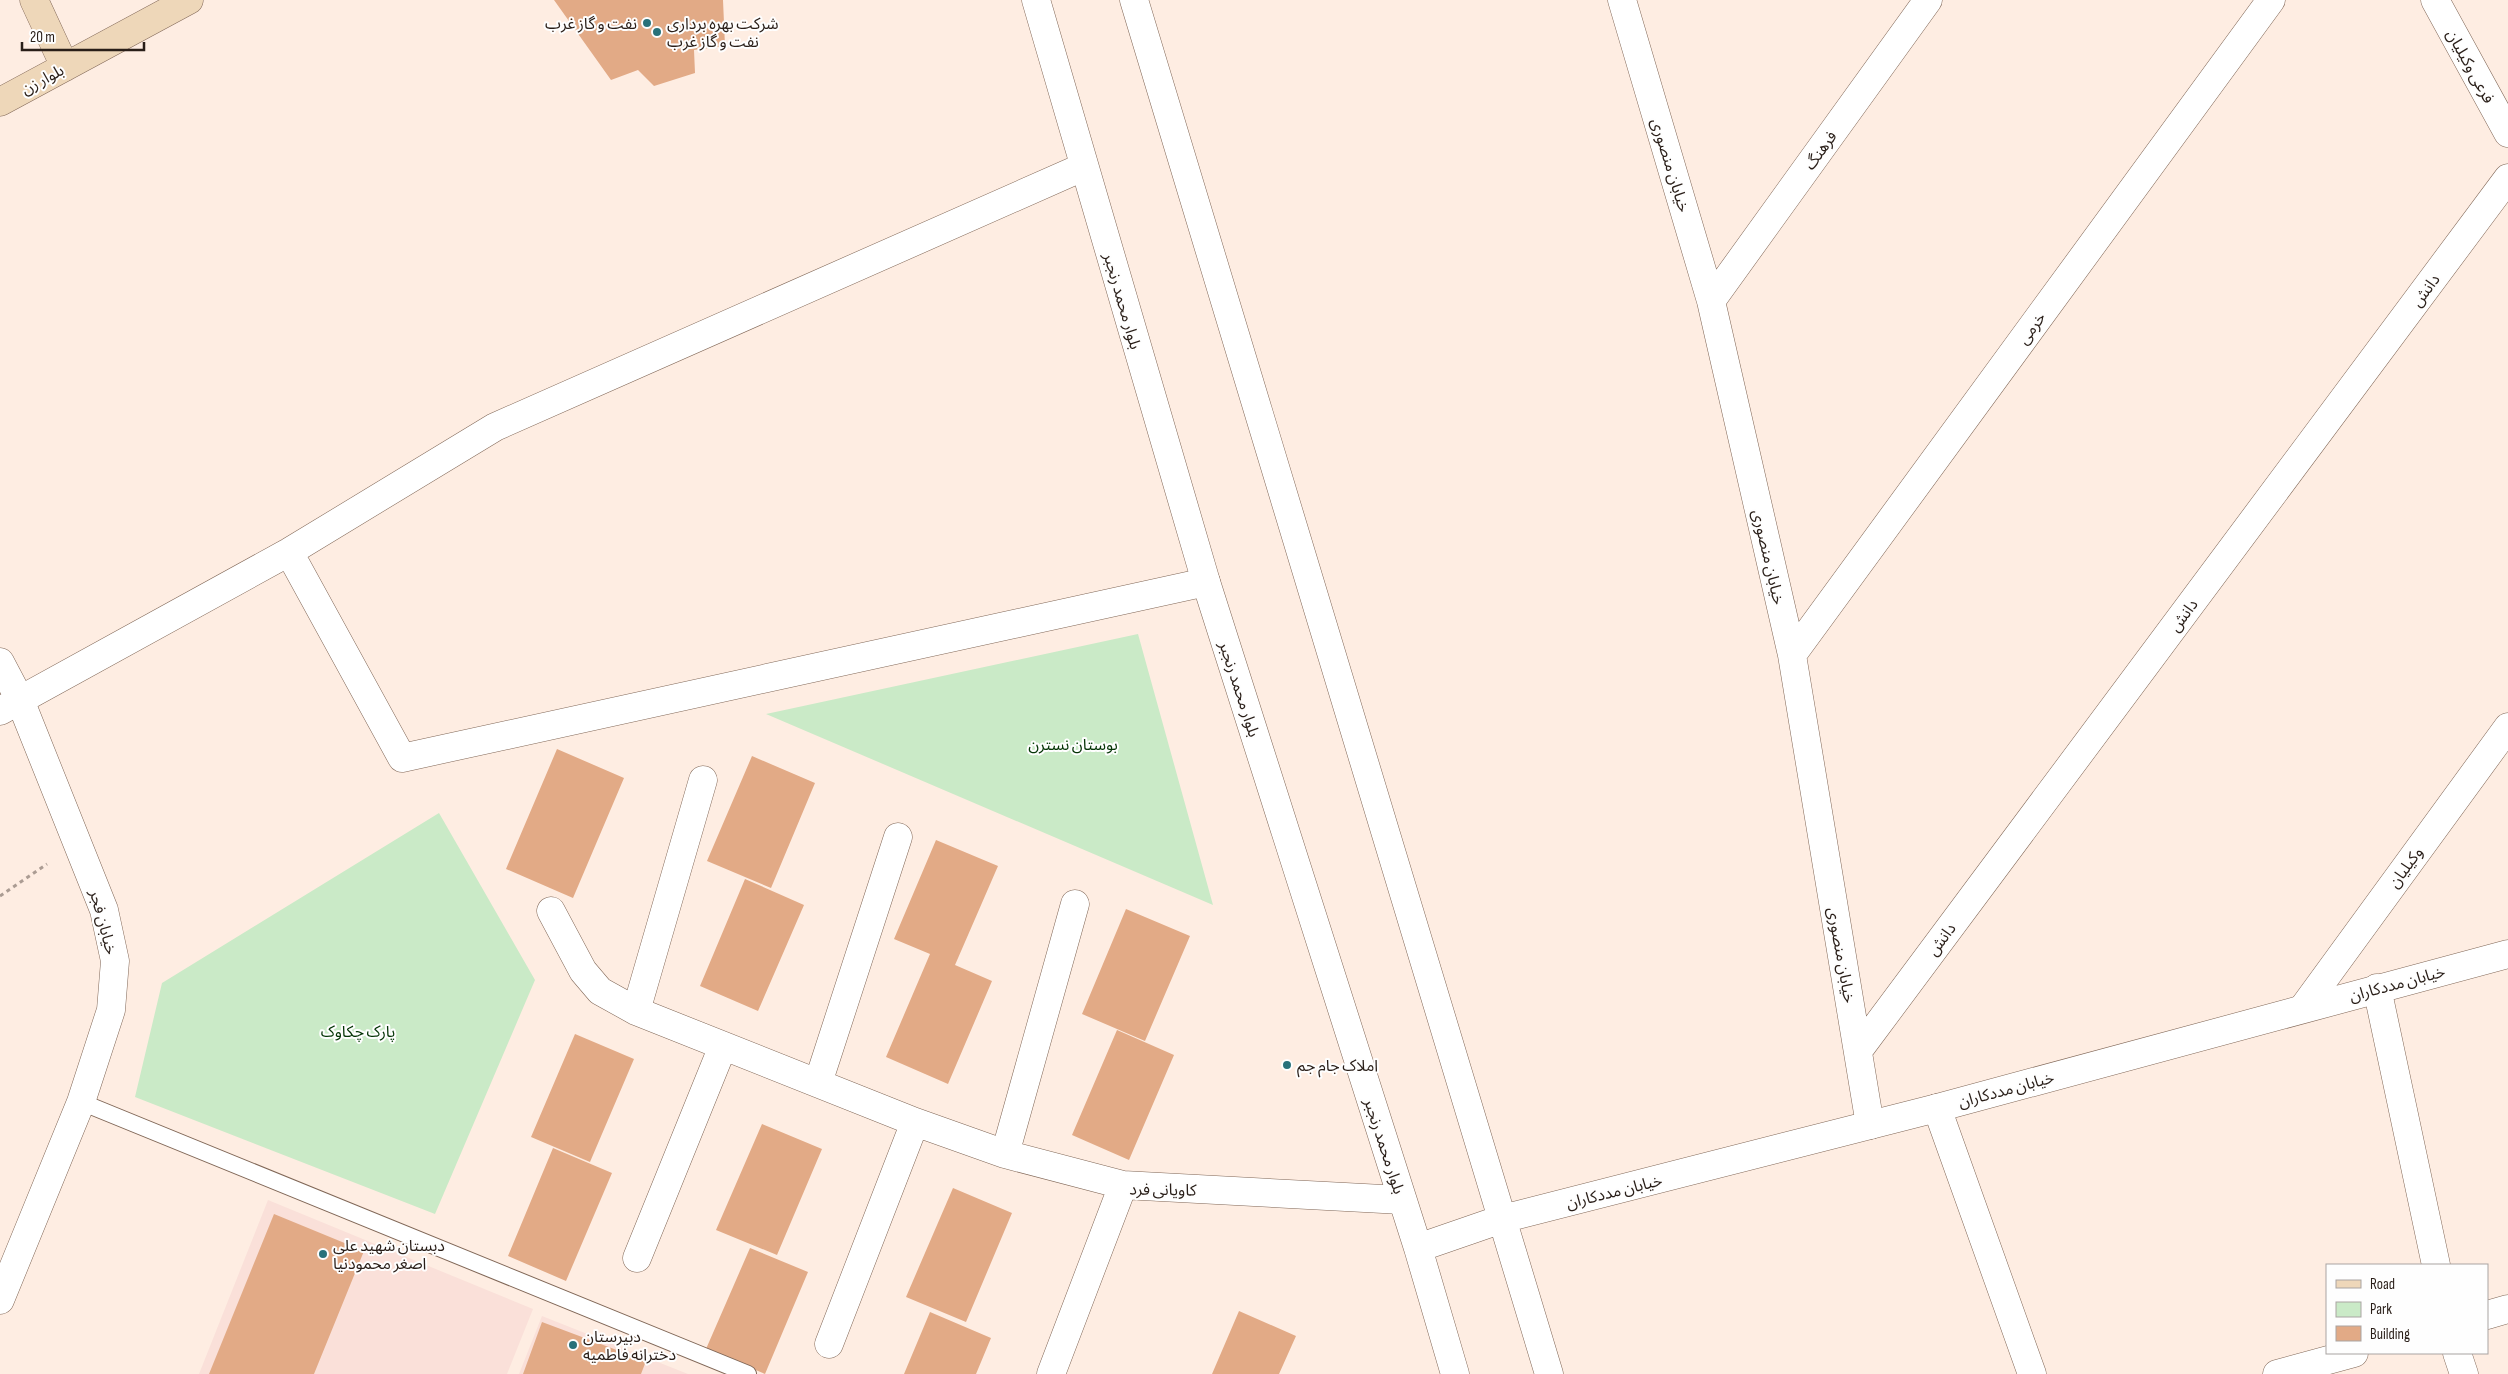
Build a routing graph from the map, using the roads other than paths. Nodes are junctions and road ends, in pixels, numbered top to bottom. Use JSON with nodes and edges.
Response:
{"nodes":[{"id":1,"x":34,"y":0,"type":"edge"},
{"id":2,"x":189,"y":0,"type":"edge"},
{"id":3,"x":1036,"y":0,"type":"edge"},
{"id":4,"x":1134,"y":0,"type":"edge"},
{"id":5,"x":1622,"y":0,"type":"edge"},
{"id":6,"x":1928,"y":0,"type":"edge"},
{"id":7,"x":2271,"y":0,"type":"edge"},
{"id":8,"x":2435,"y":0,"type":"edge"},
{"id":9,"x":65,"y":67,"type":"junction"},
{"id":10,"x":0,"y":102,"type":"edge"},
{"id":11,"x":2508,"y":133,"type":"edge"},
{"id":12,"x":1083,"y":167,"type":"junction"},
{"id":13,"x":2508,"y":178,"type":"edge"},
{"id":14,"x":1711,"y":301,"type":"junction"},
{"id":15,"x":289,"y":552,"type":"junction"},
{"id":16,"x":1206,"y":582,"type":"junction"},
{"id":17,"x":1792,"y":655,"type":"junction"},
{"id":18,"x":0,"y":662,"type":"edge"},
{"id":19,"x":10,"y":705,"type":"edge"},
{"id":20,"x":2508,"y":726,"type":"edge"},
{"id":21,"x":703,"y":780,"type":"dead end"},
{"id":22,"x":898,"y":838,"type":"dead end"},
{"id":23,"x":1075,"y":904,"type":"dead end"},
{"id":24,"x":551,"y":911,"type":"dead end"},
{"id":25,"x":2508,"y":954,"type":"edge"},
{"id":26,"x":2377,"y":988,"type":"junction"},
{"id":27,"x":2303,"y":1008,"type":"junction"},
{"id":28,"x":636,"y":1011,"type":"junction"},
{"id":29,"x":723,"y":1046,"type":"junction"},
{"id":30,"x":1858,"y":1051,"type":"junction"},
{"id":31,"x":818,"y":1083,"type":"junction"},
{"id":32,"x":81,"y":1102,"type":"junction"},
{"id":33,"x":1937,"y":1108,"type":"junction"},
{"id":34,"x":915,"y":1122,"type":"junction"},
{"id":35,"x":1870,"y":1125,"type":"junction"},
{"id":36,"x":1005,"y":1154,"type":"junction"},
{"id":37,"x":1123,"y":1185,"type":"junction"},
{"id":38,"x":1402,"y":1200,"type":"junction"},
{"id":39,"x":1502,"y":1220,"type":"junction"},
{"id":40,"x":1418,"y":1248,"type":"junction"},
{"id":41,"x":637,"y":1258,"type":"dead end"},
{"id":42,"x":2436,"y":1264,"type":"edge"},
{"id":43,"x":0,"y":1300,"type":"edge"},
{"id":44,"x":2508,"y":1309,"type":"edge"},
{"id":45,"x":2488,"y":1315,"type":"edge"},
{"id":46,"x":829,"y":1344,"type":"dead end"},
{"id":47,"x":2350,"y":1354,"type":"edge"},
{"id":48,"x":2457,"y":1354,"type":"edge"},
{"id":49,"x":748,"y":1374,"type":"edge"},
{"id":50,"x":1051,"y":1374,"type":"edge"},
{"id":51,"x":1455,"y":1374,"type":"edge"},
{"id":52,"x":1549,"y":1374,"type":"edge"},
{"id":53,"x":2032,"y":1374,"type":"edge"},
{"id":54,"x":2277,"y":1374,"type":"edge"},
{"id":55,"x":2464,"y":1374,"type":"edge"}],
"edges":[{"from":1,"to":9,"type":"main road"},
{"from":2,"to":9,"type":"main road","name":"بلوار زن"},
{"from":3,"to":12,"type":"street","name":"بلوار محمد رنجبر"},
{"from":4,"to":39,"type":"street"},
{"from":5,"to":14,"type":"street","name":"خیابان منصوری"},
{"from":6,"to":14,"type":"street","name":"فرهنگ"},
{"from":7,"to":17,"type":"street","name":"خرمی"},
{"from":8,"to":11,"type":"street","name":"فرعی وکیلیان"},
{"from":9,"to":10,"type":"main road","name":"بلوار زن"},
{"from":12,"to":15,"type":"street"},
{"from":12,"to":16,"type":"street","name":"بلوار محمد رنجبر"},
{"from":13,"to":30,"type":"street","name":"دانش"},
{"from":14,"to":17,"type":"street","name":"خیابان منصوری"},
{"from":15,"to":16,"type":"street"},
{"from":15,"to":19,"type":"street"},
{"from":16,"to":38,"type":"street","name":"بلوار محمد رنجبر"},
{"from":17,"to":30,"type":"street","name":"خیابان منصوری"},
{"from":18,"to":19,"type":"street","name":"خیابان فجر"},
{"from":19,"to":32,"type":"street","name":"خیابان فجر"},
{"from":20,"to":27,"type":"street","name":"وکیلیان"},
{"from":21,"to":28,"type":"street"},
{"from":22,"to":31,"type":"street"},
{"from":23,"to":36,"type":"street"},
{"from":24,"to":28,"type":"street"},
{"from":25,"to":26,"type":"street","name":"خیابان مددکاران"},
{"from":26,"to":27,"type":"street","name":"خیابان مددکاران"},
{"from":26,"to":42,"type":"street"},
{"from":27,"to":33,"type":"street","name":"خیابان مددکاران"},
{"from":28,"to":29,"type":"street"},
{"from":29,"to":31,"type":"street"},
{"from":29,"to":41,"type":"street"},
{"from":30,"to":35,"type":"street","name":"خیابان منصوری"},
{"from":31,"to":34,"type":"street"},
{"from":32,"to":43,"type":"street","name":"خیابان فجر"},
{"from":32,"to":49,"type":"lane"},
{"from":33,"to":35,"type":"street","name":"خیابان مددکاران"},
{"from":33,"to":53,"type":"street"},
{"from":34,"to":36,"type":"street"},
{"from":34,"to":46,"type":"street"},
{"from":35,"to":39,"type":"street","name":"خیابان مددکاران"},
{"from":36,"to":37,"type":"street"},
{"from":37,"to":38,"type":"street","name":"کاویانی فرد"},
{"from":37,"to":50,"type":"street","name":"کاویانی فرد"},
{"from":38,"to":40,"type":"street","name":"بلوار محمد رنجبر"},
{"from":39,"to":40,"type":"street","name":"خیابان مددکاران"},
{"from":39,"to":52,"type":"street"},
{"from":40,"to":51,"type":"street","name":"بلوار محمد رنجبر"},
{"from":44,"to":45,"type":"street"},
{"from":47,"to":54,"type":"street"},
{"from":48,"to":55,"type":"street"}]}
